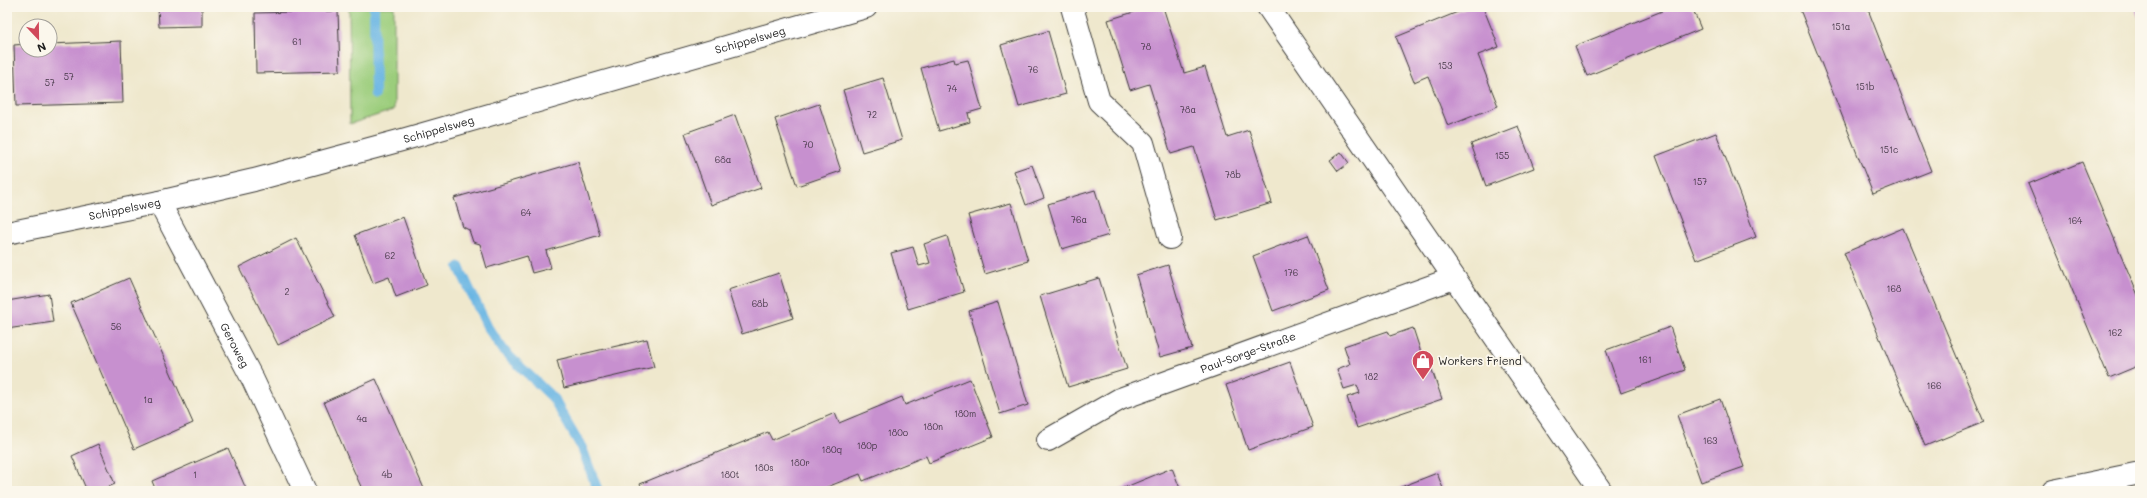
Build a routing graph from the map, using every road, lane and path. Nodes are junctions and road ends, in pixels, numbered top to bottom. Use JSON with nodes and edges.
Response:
{"nodes":[{"id":1,"x":866,"y":7,"type":"edge"},
{"id":2,"x":1072,"y":7,"type":"edge"},
{"id":3,"x":1268,"y":7,"type":"edge"},
{"id":4,"x":159,"y":202,"type":"junction"},
{"id":5,"x":7,"y":233,"type":"edge"},
{"id":6,"x":1170,"y":238,"type":"dead end"},
{"id":7,"x":1454,"y":278,"type":"junction"},
{"id":8,"x":1048,"y":440,"type":"dead end"},
{"id":9,"x":2139,"y":474,"type":"edge"},
{"id":10,"x":305,"y":491,"type":"edge"},
{"id":11,"x":1601,"y":491,"type":"edge"},
{"id":12,"x":2053,"y":491,"type":"edge"}],
"edges":[{"from":1,"to":4,"type":"street","name":"Schippelsweg"},
{"from":2,"to":6,"type":"street"},
{"from":3,"to":7,"type":"street"},
{"from":4,"to":5,"type":"street","name":"Schippelsweg"},
{"from":4,"to":10,"type":"street","name":"Geroweg"},
{"from":7,"to":8,"type":"street","name":"Paul-Sorge-Straße"},
{"from":7,"to":11,"type":"street"},
{"from":9,"to":12,"type":"street"}]}
